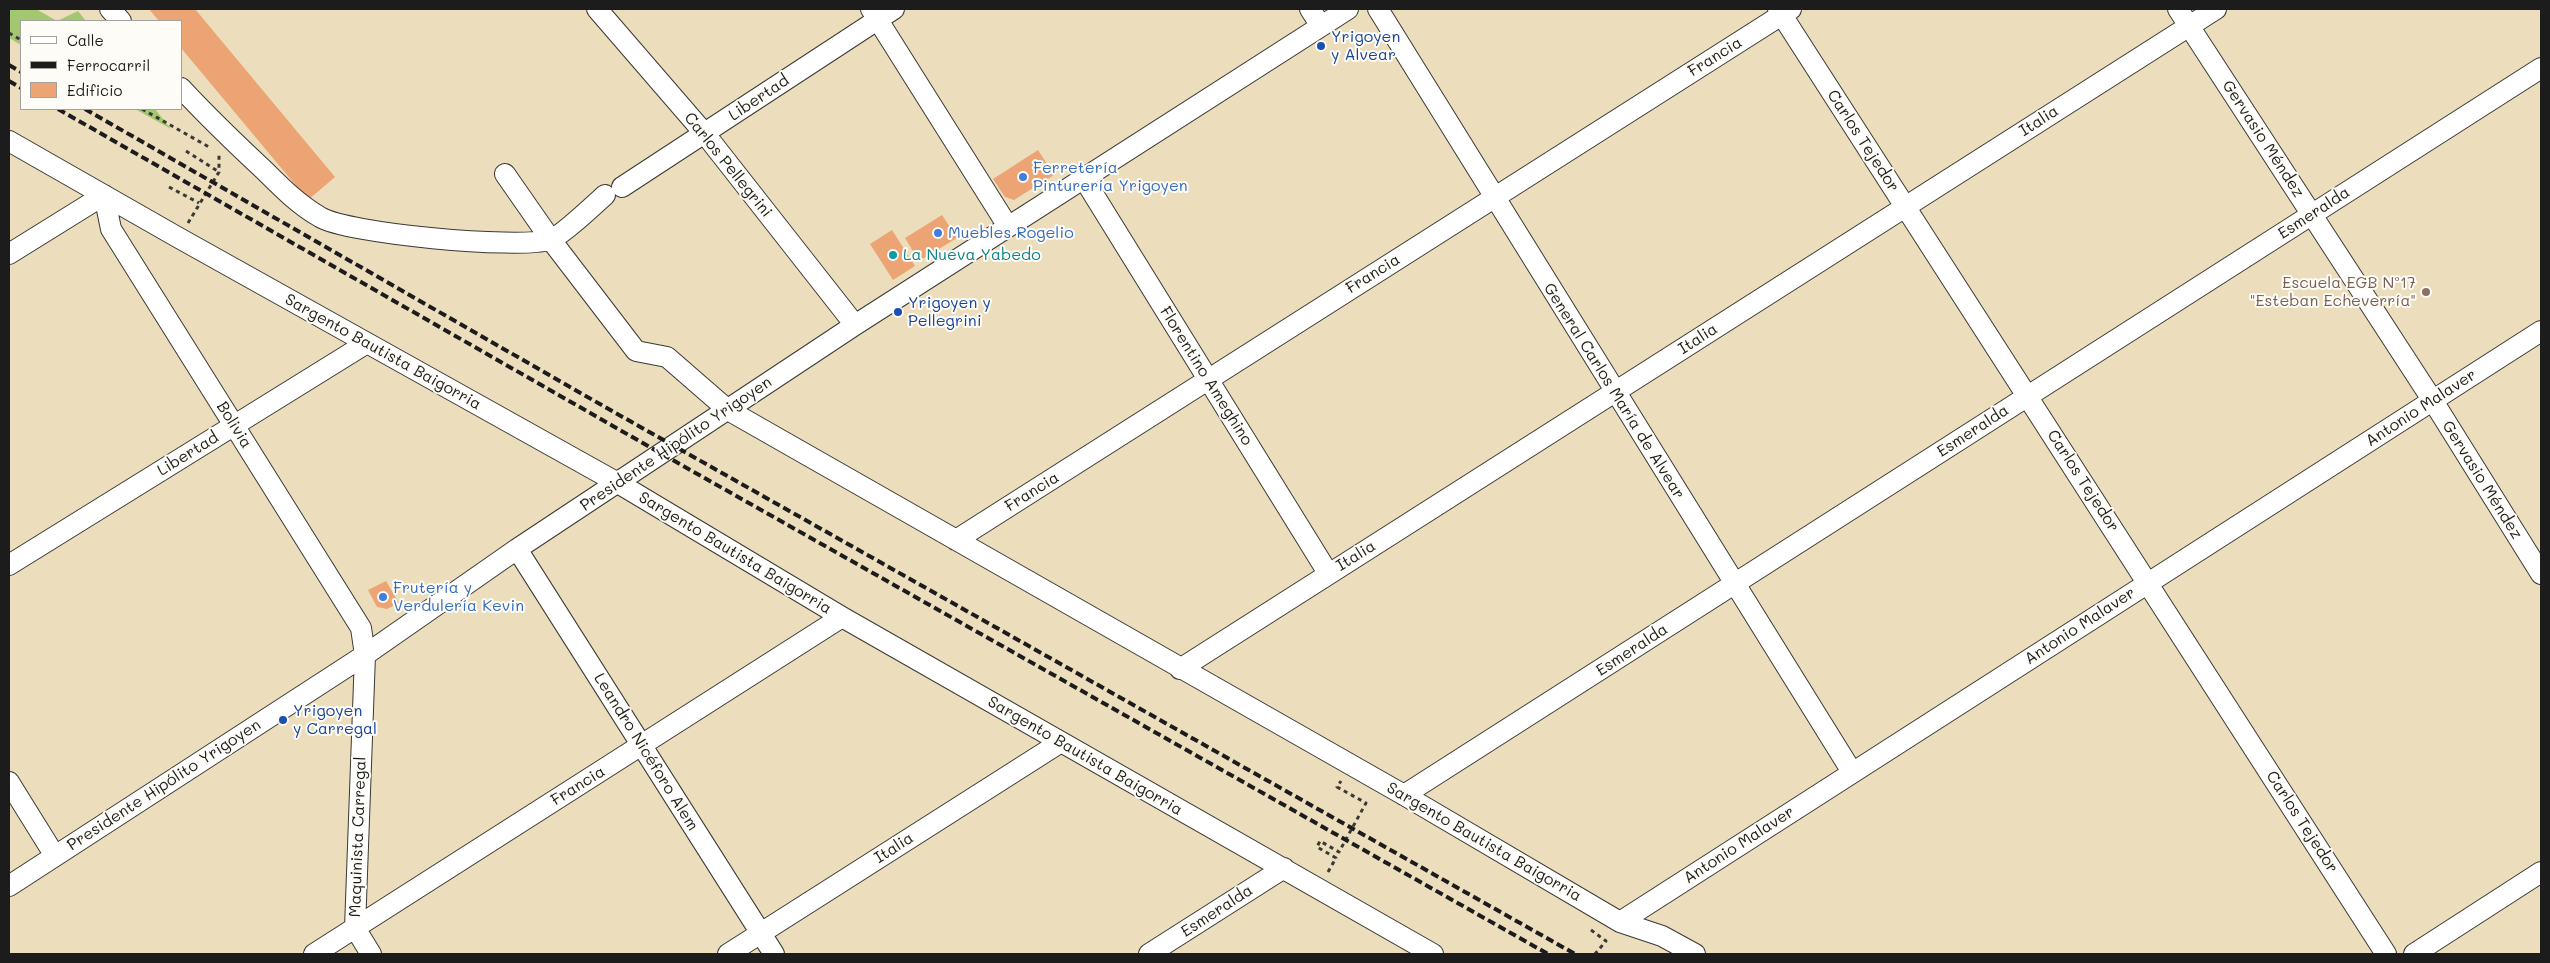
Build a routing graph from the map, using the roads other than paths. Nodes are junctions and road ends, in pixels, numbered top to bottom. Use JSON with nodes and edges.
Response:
{"nodes":[{"id":1,"x":110,"y":9,"type":"edge"},
{"id":2,"x":597,"y":9,"type":"edge"},
{"id":3,"x":1310,"y":9,"type":"edge"},
{"id":4,"x":1348,"y":9,"type":"edge"},
{"id":5,"x":1378,"y":9,"type":"edge"},
{"id":6,"x":2178,"y":9,"type":"edge"},
{"id":7,"x":2216,"y":9,"type":"edge"},
{"id":8,"x":1784,"y":11,"type":"edge"},
{"id":9,"x":881,"y":12,"type":"edge"},
{"id":10,"x":120,"y":20,"type":"edge"},
{"id":11,"x":1321,"y":26,"type":"junction"},
{"id":12,"x":2189,"y":26,"type":"junction"},
{"id":13,"x":2541,"y":68,"type":"edge"},
{"id":14,"x":182,"y":89,"type":"edge"},
{"id":15,"x":705,"y":134,"type":"junction"},
{"id":16,"x":9,"y":141,"type":"edge"},
{"id":17,"x":506,"y":174,"type":"dead end"},
{"id":18,"x":1084,"y":179,"type":"junction"},
{"id":19,"x":104,"y":195,"type":"junction"},
{"id":20,"x":1494,"y":198,"type":"junction"},
{"id":21,"x":1906,"y":206,"type":"junction"},
{"id":22,"x":2312,"y":214,"type":"junction"},
{"id":23,"x":1007,"y":226,"type":"junction"},
{"id":24,"x":551,"y":240,"type":"junction"},
{"id":25,"x":9,"y":254,"type":"edge"},
{"id":26,"x":855,"y":325,"type":"junction"},
{"id":27,"x":2541,"y":332,"type":"edge"},
{"id":28,"x":367,"y":343,"type":"junction"},
{"id":29,"x":1208,"y":380,"type":"junction"},
{"id":30,"x":1615,"y":392,"type":"junction"},
{"id":31,"x":2028,"y":396,"type":"junction"},
{"id":32,"x":2433,"y":401,"type":"junction"},
{"id":33,"x":728,"y":410,"type":"junction"},
{"id":34,"x":234,"y":426,"type":"junction"},
{"id":35,"x":618,"y":483,"type":"junction"},
{"id":36,"x":956,"y":540,"type":"junction"},
{"id":37,"x":517,"y":549,"type":"junction"},
{"id":38,"x":9,"y":565,"type":"edge"},
{"id":39,"x":1328,"y":573,"type":"junction"},
{"id":40,"x":2541,"y":574,"type":"edge"},
{"id":41,"x":2149,"y":582,"type":"junction"},
{"id":42,"x":1735,"y":584,"type":"junction"},
{"id":43,"x":842,"y":617,"type":"junction"},
{"id":44,"x":365,"y":655,"type":"junction"},
{"id":45,"x":1180,"y":669,"type":"junction"},
{"id":46,"x":1061,"y":742,"type":"junction"},
{"id":47,"x":642,"y":746,"type":"junction"},
{"id":48,"x":1852,"y":772,"type":"junction"},
{"id":49,"x":9,"y":782,"type":"edge"},
{"id":50,"x":1404,"y":795,"type":"junction"},
{"id":51,"x":55,"y":856,"type":"junction"},
{"id":52,"x":1284,"y":868,"type":"junction"},
{"id":53,"x":2541,"y":872,"type":"edge"},
{"id":54,"x":9,"y":886,"type":"edge"},
{"id":55,"x":1620,"y":922,"type":"junction"},
{"id":56,"x":355,"y":928,"type":"junction"},
{"id":57,"x":760,"y":934,"type":"junction"},
{"id":58,"x":314,"y":954,"type":"edge"},
{"id":59,"x":371,"y":954,"type":"edge"},
{"id":60,"x":728,"y":954,"type":"edge"},
{"id":61,"x":774,"y":954,"type":"edge"},
{"id":62,"x":1149,"y":954,"type":"edge"},
{"id":63,"x":1433,"y":954,"type":"edge"},
{"id":64,"x":1695,"y":954,"type":"edge"},
{"id":65,"x":2386,"y":954,"type":"edge"},
{"id":66,"x":2414,"y":954,"type":"edge"}],
"edges":[{"from":1,"to":10,"type":"street"},
{"from":2,"to":15,"type":"street","name":"Carlos Pellegrini"},
{"from":3,"to":11,"type":"street"},
{"from":4,"to":11,"type":"street","name":"Presidente Hipólito Yrigoyen"},
{"from":5,"to":20,"type":"street","name":"General Carlos María de Alvear"},
{"from":6,"to":12,"type":"street","name":"Gervasio Méndez"},
{"from":7,"to":12,"type":"street","name":"Italia"},
{"from":8,"to":20,"type":"street","name":"Francia"},
{"from":8,"to":21,"type":"street","name":"Carlos Tejedor"},
{"from":9,"to":15,"type":"street","name":"Libertad"},
{"from":9,"to":23,"type":"street"},
{"from":11,"to":18,"type":"street","name":"Presidente Hipólito Yrigoyen"},
{"from":12,"to":21,"type":"street","name":"Italia"},
{"from":12,"to":22,"type":"street","name":"Gervasio Méndez"},
{"from":13,"to":22,"type":"street","name":"Esmeralda"},
{"from":14,"to":24,"type":"street"},
{"from":15,"to":24,"type":"street","name":"Libertad"},
{"from":15,"to":26,"type":"street","name":"Carlos Pellegrini"},
{"from":16,"to":19,"type":"street","name":"Sargento Bautista Baigorria"},
{"from":17,"to":24,"type":"street","name":"Sargento Bautista Baigorria"},
{"from":18,"to":23,"type":"street","name":"Presidente Hipólito Yrigoyen"},
{"from":18,"to":29,"type":"street","name":"Florentino Ameghino"},
{"from":19,"to":25,"type":"street"},
{"from":19,"to":28,"type":"street","name":"Sargento Bautista Baigorria"},
{"from":19,"to":34,"type":"street","name":"Bolivia"},
{"from":20,"to":29,"type":"street","name":"Francia"},
{"from":20,"to":30,"type":"street","name":"General Carlos María de Alvear"},
{"from":21,"to":30,"type":"street","name":"Italia"},
{"from":21,"to":31,"type":"street","name":"Carlos Tejedor"},
{"from":22,"to":31,"type":"street","name":"Esmeralda"},
{"from":22,"to":32,"type":"street","name":"Gervasio Méndez"},
{"from":23,"to":26,"type":"street","name":"Presidente Hipólito Yrigoyen"},
{"from":24,"to":33,"type":"street","name":"Sargento Bautista Baigorria"},
{"from":26,"to":33,"type":"street","name":"Presidente Hipólito Yrigoyen"},
{"from":27,"to":32,"type":"street","name":"Antonio Malaver"},
{"from":28,"to":34,"type":"street","name":"Libertad"},
{"from":28,"to":35,"type":"street","name":"Sargento Bautista Baigorria"},
{"from":29,"to":36,"type":"street","name":"Francia"},
{"from":29,"to":39,"type":"street","name":"Florentino Ameghino"},
{"from":30,"to":39,"type":"street","name":"Italia"},
{"from":30,"to":42,"type":"street","name":"General Carlos María de Alvear"},
{"from":31,"to":41,"type":"street","name":"Carlos Tejedor"},
{"from":31,"to":42,"type":"street","name":"Esmeralda"},
{"from":32,"to":40,"type":"street","name":"Gervasio Méndez"},
{"from":32,"to":41,"type":"street","name":"Antonio Malaver"},
{"from":33,"to":35,"type":"street","name":"Presidente Hipólito Yrigoyen"},
{"from":33,"to":36,"type":"street","name":"Sargento Bautista Baigorria"},
{"from":34,"to":38,"type":"street","name":"Libertad"},
{"from":34,"to":44,"type":"street","name":"Bolivia"},
{"from":35,"to":37,"type":"street","name":"Presidente Hipólito Yrigoyen"},
{"from":35,"to":43,"type":"street","name":"Sargento Bautista Baigorria"},
{"from":36,"to":45,"type":"street","name":"Sargento Bautista Baigorria"},
{"from":37,"to":44,"type":"street","name":"Presidente Hipólito Yrigoyen"},
{"from":37,"to":47,"type":"street","name":"Leandro Nicéforo Alem"},
{"from":39,"to":45,"type":"street","name":"Italia"},
{"from":41,"to":48,"type":"street","name":"Antonio Malaver"},
{"from":41,"to":65,"type":"street","name":"Carlos Tejedor"},
{"from":42,"to":48,"type":"street","name":"General Carlos María de Alvear"},
{"from":42,"to":50,"type":"street","name":"Esmeralda"},
{"from":43,"to":46,"type":"street","name":"Sargento Bautista Baigorria"},
{"from":43,"to":47,"type":"street","name":"Francia"},
{"from":44,"to":51,"type":"street","name":"Presidente Hipólito Yrigoyen"},
{"from":44,"to":56,"type":"street","name":"Maquinista Carregal"},
{"from":45,"to":50,"type":"street","name":"Sargento Bautista Baigorria"},
{"from":46,"to":52,"type":"street","name":"Sargento Bautista Baigorria"},
{"from":46,"to":57,"type":"street","name":"Italia"},
{"from":47,"to":56,"type":"street","name":"Francia"},
{"from":47,"to":57,"type":"street","name":"Leandro Nicéforo Alem"},
{"from":48,"to":55,"type":"street","name":"Antonio Malaver"},
{"from":49,"to":51,"type":"street"},
{"from":50,"to":55,"type":"street","name":"Sargento Bautista Baigorria"},
{"from":51,"to":54,"type":"street","name":"Presidente Hipólito Yrigoyen"},
{"from":52,"to":62,"type":"street","name":"Esmeralda"},
{"from":52,"to":63,"type":"street","name":"Sargento Bautista Baigorria"},
{"from":53,"to":66,"type":"street"},
{"from":55,"to":64,"type":"street","name":"Sargento Bautista Baigorria"},
{"from":56,"to":58,"type":"street","name":"Francia"},
{"from":56,"to":59,"type":"street","name":"Maquinista Carregal"},
{"from":57,"to":60,"type":"street","name":"Italia"},
{"from":57,"to":61,"type":"street","name":"Leandro Nicéforo Alem"}]}
